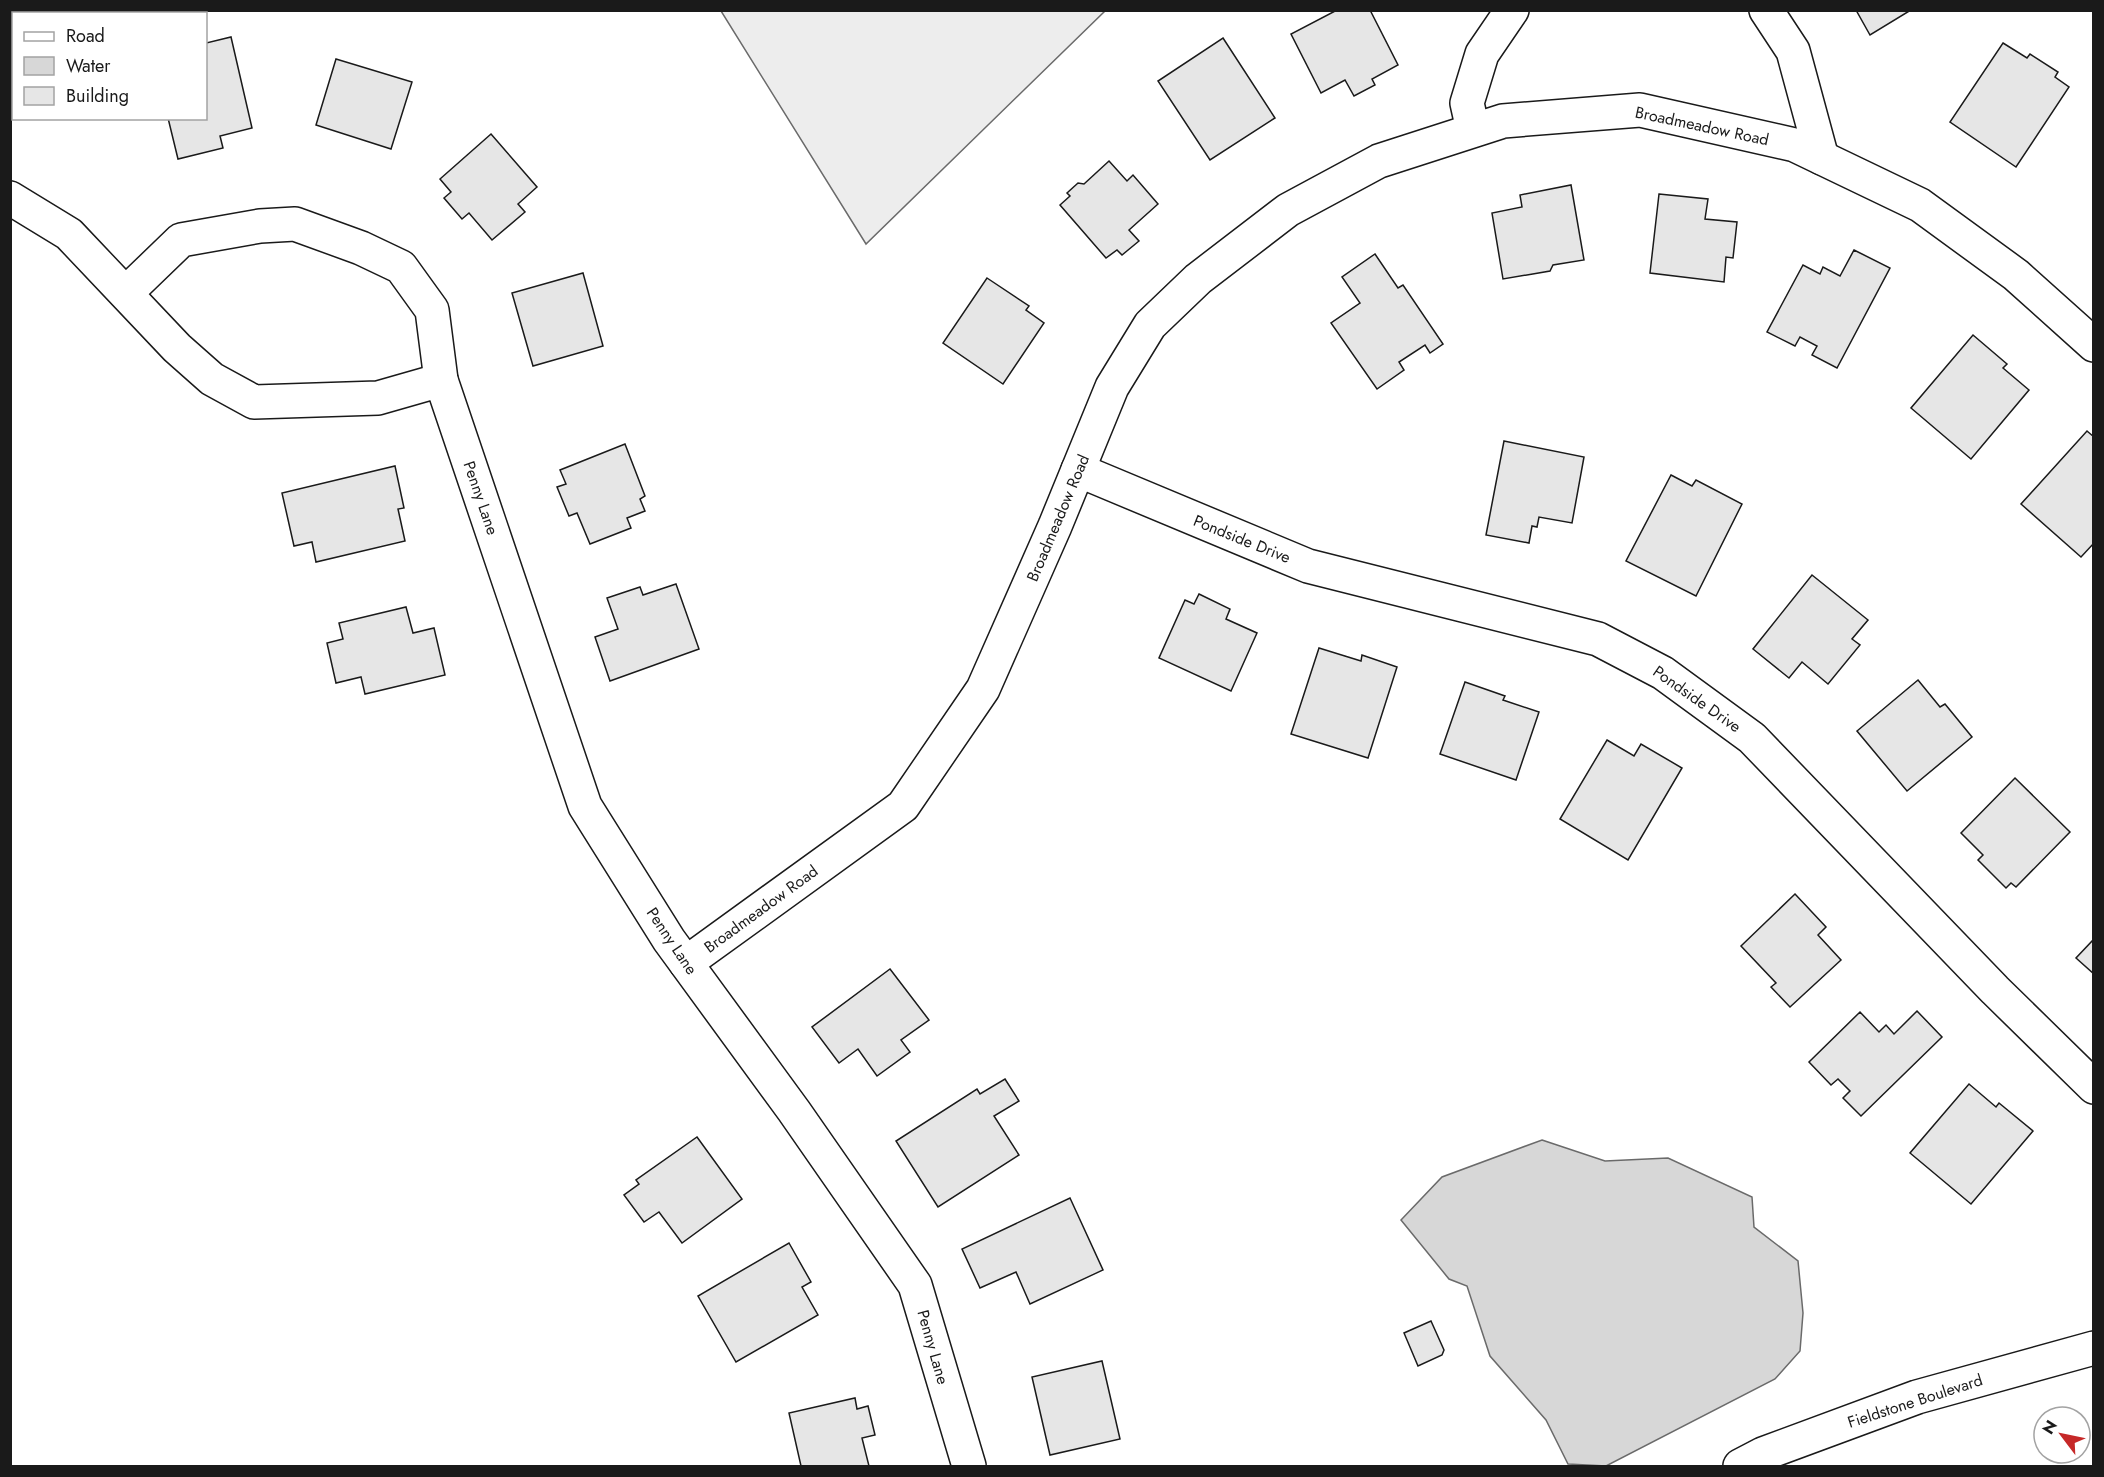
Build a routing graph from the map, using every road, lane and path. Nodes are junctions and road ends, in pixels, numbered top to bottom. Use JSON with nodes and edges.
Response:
{"nodes":[{"id":1,"x":1512,"y":10,"type":"edge"},
{"id":2,"x":1766,"y":10,"type":"edge"},
{"id":3,"x":1473,"y":130,"type":"junction"},
{"id":4,"x":1822,"y":158,"type":"junction"},
{"id":5,"x":10,"y":198,"type":"edge"},
{"id":6,"x":126,"y":293,"type":"junction"},
{"id":7,"x":2094,"y":345,"type":"edge"},
{"id":8,"x":441,"y":380,"type":"junction"},
{"id":9,"x":1078,"y":470,"type":"junction"},
{"id":10,"x":686,"y":963,"type":"junction"},
{"id":11,"x":2094,"y":1087,"type":"edge"},
{"id":12,"x":2094,"y":1348,"type":"edge"},
{"id":13,"x":969,"y":1467,"type":"edge"},
{"id":14,"x":1740,"y":1467,"type":"edge"}],
"edges":[{"from":1,"to":3,"type":"street"},
{"from":2,"to":4,"type":"street"},
{"from":3,"to":4,"type":"street","name":"Broadmeadow Road"},
{"from":3,"to":9,"type":"street","name":"Broadmeadow Road"},
{"from":4,"to":7,"type":"street","name":"Broadmeadow Road"},
{"from":5,"to":6,"type":"street"},
{"from":6,"to":8,"type":"street"},
{"from":6,"to":8,"type":"street","name":"Penny Lane"},
{"from":8,"to":10,"type":"street","name":"Penny Lane"},
{"from":9,"to":10,"type":"street","name":"Broadmeadow Road"},
{"from":9,"to":11,"type":"street","name":"Pondside Drive"},
{"from":10,"to":13,"type":"street","name":"Penny Lane"},
{"from":12,"to":14,"type":"street","name":"Fieldstone Boulevard"}]}
